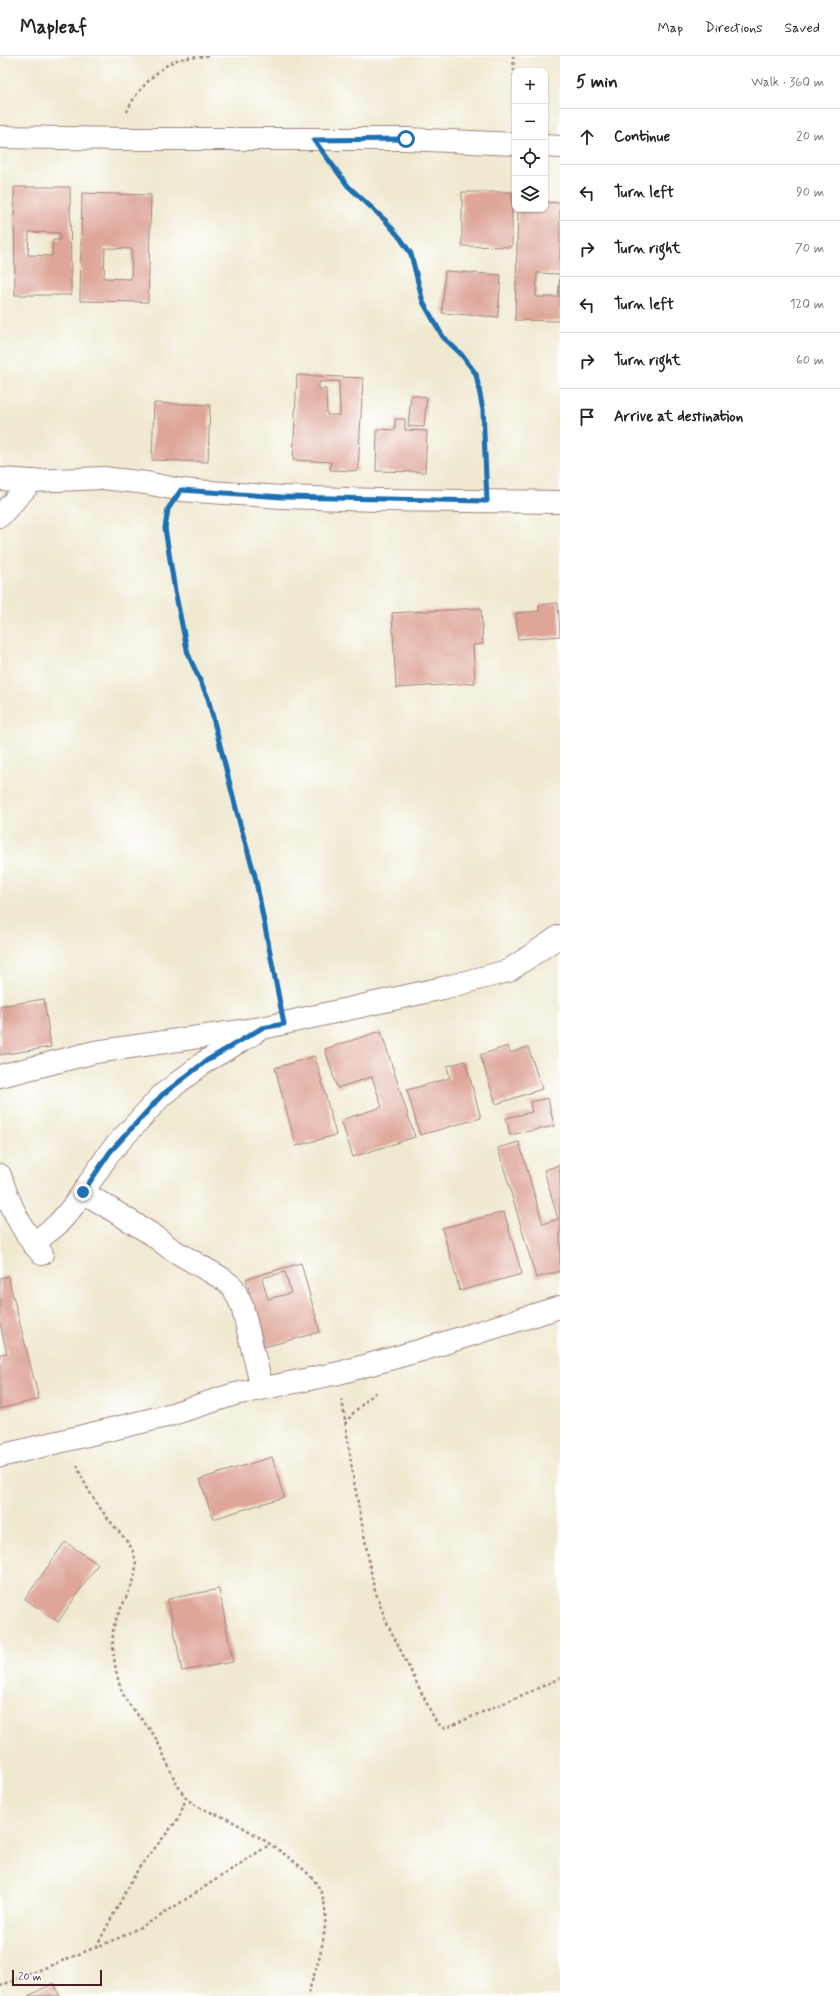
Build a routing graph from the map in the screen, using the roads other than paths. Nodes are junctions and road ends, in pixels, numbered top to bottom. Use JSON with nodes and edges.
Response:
{"nodes":[{"id":1,"x":0,"y":137,"type":"edge"},
{"id":2,"x":512,"y":144,"type":"edge"},
{"id":3,"x":548,"y":146,"type":"edge"},
{"id":4,"x":560,"y":147,"type":"edge"},
{"id":5,"x":0,"y":479,"type":"edge"},
{"id":6,"x":32,"y":482,"type":"junction"},
{"id":7,"x":560,"y":502,"type":"edge"},
{"id":8,"x":0,"y":516,"type":"edge"},
{"id":9,"x":560,"y":936,"type":"edge"},
{"id":10,"x":262,"y":1028,"type":"junction"},
{"id":11,"x":0,"y":1076,"type":"edge"},
{"id":12,"x":0,"y":1175,"type":"edge"},
{"id":13,"x":83,"y":1192,"type":"junction"},
{"id":14,"x":560,"y":1308,"type":"edge"},
{"id":15,"x":262,"y":1388,"type":"junction"},
{"id":16,"x":0,"y":1456,"type":"edge"}],
"edges":[{"from":1,"to":2,"type":"street"},
{"from":3,"to":4,"type":"street"},
{"from":5,"to":6,"type":"street"},
{"from":6,"to":7,"type":"street"},
{"from":6,"to":8,"type":"street"},
{"from":9,"to":10,"type":"street"},
{"from":10,"to":11,"type":"street"},
{"from":10,"to":13,"type":"street"},
{"from":12,"to":13,"type":"street"},
{"from":13,"to":15,"type":"street"},
{"from":14,"to":15,"type":"street"},
{"from":15,"to":16,"type":"street"}]}
